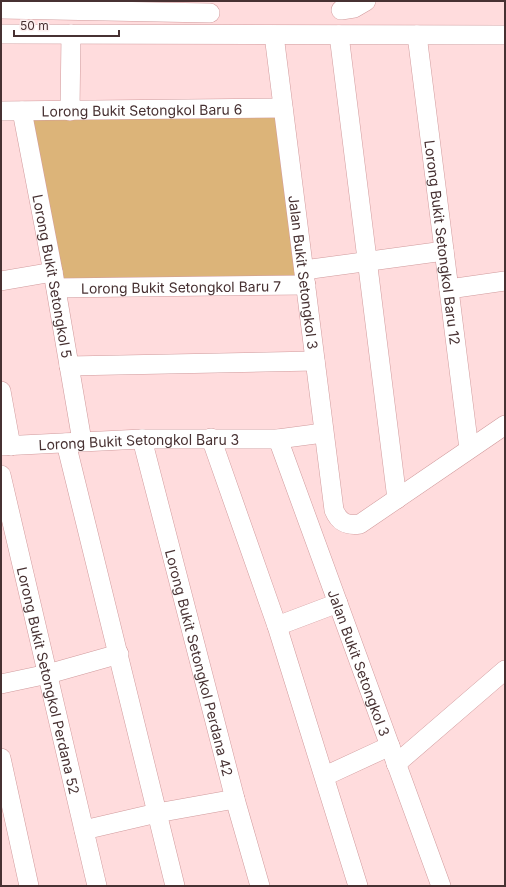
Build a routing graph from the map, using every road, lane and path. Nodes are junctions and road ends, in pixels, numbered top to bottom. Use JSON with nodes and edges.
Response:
{"nodes":[{"id":1,"x":366,"y":1,"type":"edge"},
{"id":2,"x":145,"y":6,"type":"edge"},
{"id":3,"x":6,"y":7,"type":"edge"},
{"id":4,"x":341,"y":10,"type":"dead end"},
{"id":5,"x":210,"y":13,"type":"dead end"},
{"id":6,"x":1,"y":34,"type":"edge"},
{"id":7,"x":71,"y":34,"type":"junction"},
{"id":8,"x":274,"y":35,"type":"junction"},
{"id":9,"x":339,"y":35,"type":"junction"},
{"id":10,"x":417,"y":35,"type":"junction"},
{"id":11,"x":505,"y":35,"type":"edge"},
{"id":12,"x":284,"y":108,"type":"junction"},
{"id":13,"x":1,"y":111,"type":"edge"},
{"id":14,"x":22,"y":111,"type":"junction"},
{"id":15,"x":70,"y":111,"type":"junction"},
{"id":16,"x":444,"y":251,"type":"junction"},
{"id":17,"x":368,"y":262,"type":"junction"},
{"id":18,"x":305,"y":277,"type":"junction"},
{"id":19,"x":55,"y":280,"type":"junction"},
{"id":20,"x":1,"y":281,"type":"edge"},
{"id":21,"x":505,"y":281,"type":"edge"},
{"id":22,"x":449,"y":289,"type":"junction"},
{"id":23,"x":315,"y":361,"type":"junction"},
{"id":24,"x":69,"y":366,"type":"junction"},
{"id":25,"x":1,"y":391,"type":"edge"},
{"id":26,"x":505,"y":425,"type":"edge"},
{"id":27,"x":323,"y":433,"type":"junction"},
{"id":28,"x":211,"y":438,"type":"junction"},
{"id":29,"x":142,"y":439,"type":"junction"},
{"id":30,"x":278,"y":439,"type":"junction"},
{"id":31,"x":74,"y":442,"type":"junction"},
{"id":32,"x":6,"y":446,"type":"edge"},
{"id":33,"x":469,"y":449,"type":"junction"},
{"id":34,"x":1,"y":475,"type":"edge"},
{"id":35,"x":397,"y":499,"type":"junction"},
{"id":36,"x":338,"y":603,"type":"junction"},
{"id":37,"x":276,"y":626,"type":"junction"},
{"id":38,"x":119,"y":654,"type":"junction"},
{"id":39,"x":505,"y":670,"type":"edge"},
{"id":40,"x":48,"y":674,"type":"junction"},
{"id":41,"x":1,"y":684,"type":"edge"},
{"id":42,"x":390,"y":746,"type":"junction"},
{"id":43,"x":1,"y":758,"type":"edge"},
{"id":44,"x":396,"y":764,"type":"junction"},
{"id":45,"x":324,"y":776,"type":"junction"},
{"id":46,"x":235,"y":799,"type":"junction"},
{"id":47,"x":157,"y":813,"type":"junction"},
{"id":48,"x":84,"y":830,"type":"junction"},
{"id":49,"x":29,"y":886,"type":"edge"},
{"id":50,"x":97,"y":886,"type":"edge"},
{"id":51,"x":175,"y":886,"type":"edge"},
{"id":52,"x":260,"y":886,"type":"edge"},
{"id":53,"x":358,"y":886,"type":"edge"},
{"id":54,"x":441,"y":886,"type":"edge"}],
"edges":[{"from":1,"to":4,"type":"street"},
{"from":2,"to":3,"type":"street"},
{"from":2,"to":5,"type":"street"},
{"from":6,"to":7,"type":"street"},
{"from":7,"to":8,"type":"street"},
{"from":7,"to":15,"type":"street"},
{"from":8,"to":9,"type":"street"},
{"from":8,"to":12,"type":"street","name":"Jalan Bukit Setongkol 3"},
{"from":9,"to":10,"type":"street"},
{"from":9,"to":17,"type":"street"},
{"from":10,"to":11,"type":"street"},
{"from":10,"to":16,"type":"street","name":"Lorong Bukit Setongkol Baru 12"},
{"from":12,"to":15,"type":"street","name":"Lorong Bukit Setongkol Baru 6"},
{"from":12,"to":18,"type":"street","name":"Jalan Bukit Setongkol 3"},
{"from":13,"to":14,"type":"street","name":"Lorong Bukit Setongkol Baru 6"},
{"from":14,"to":15,"type":"street","name":"Lorong Bukit Setongkol Baru 6"},
{"from":14,"to":19,"type":"street","name":"Lorong Bukit Setongkol 5"},
{"from":16,"to":17,"type":"street","name":"Lorong Bukit Setongkol Baru 7"},
{"from":16,"to":22,"type":"street","name":"Lorong Bukit Setongkol Baru 12"},
{"from":17,"to":18,"type":"street","name":"Lorong Bukit Setongkol Baru 7"},
{"from":17,"to":35,"type":"street"},
{"from":18,"to":19,"type":"street","name":"Lorong Bukit Setongkol Baru 7"},
{"from":18,"to":23,"type":"street","name":"Jalan Bukit Setongkol 3"},
{"from":19,"to":20,"type":"street","name":"Lorong Bukit Setongkol Baru 7"},
{"from":19,"to":24,"type":"street","name":"Lorong Bukit Setongkol 5"},
{"from":21,"to":22,"type":"street"},
{"from":22,"to":33,"type":"street","name":"Lorong Bukit Setongkol Baru 12"},
{"from":23,"to":24,"type":"street"},
{"from":23,"to":27,"type":"street","name":"Jalan Bukit Setongkol 3"},
{"from":24,"to":31,"type":"street","name":"Lorong Bukit Setongkol 5"},
{"from":25,"to":32,"type":"street"},
{"from":26,"to":33,"type":"street"},
{"from":27,"to":30,"type":"street","name":"Lorong Bukit Setongkol Baru 3"},
{"from":27,"to":35,"type":"street","name":"Jalan Bukit Setongkol 3"},
{"from":28,"to":29,"type":"street","name":"Lorong Bukit Setongkol Baru 3"},
{"from":28,"to":30,"type":"street","name":"Lorong Bukit Setongkol Baru 3"},
{"from":28,"to":37,"type":"street"},
{"from":29,"to":31,"type":"street","name":"Lorong Bukit Setongkol Baru 3"},
{"from":29,"to":46,"type":"street","name":"Lorong Bukit Setongkol Perdana 42"},
{"from":30,"to":36,"type":"street","name":"Jalan Bukit Setongkol 3"},
{"from":31,"to":32,"type":"street","name":"Lorong Bukit Setongkol Baru 3"},
{"from":31,"to":38,"type":"street","name":"Lorong Bukit Setongkol 5"},
{"from":33,"to":35,"type":"street"},
{"from":34,"to":40,"type":"street","name":"Lorong Bukit Setongkol Perdana 52"},
{"from":36,"to":37,"type":"street"},
{"from":36,"to":42,"type":"street","name":"Jalan Bukit Setongkol 3"},
{"from":37,"to":45,"type":"street"},
{"from":38,"to":40,"type":"street"},
{"from":38,"to":47,"type":"street","name":"Lorong Bukit Setongkol 5"},
{"from":39,"to":44,"type":"street"},
{"from":40,"to":41,"type":"street"},
{"from":40,"to":48,"type":"street","name":"Lorong Bukit Setongkol Perdana 52"},
{"from":42,"to":44,"type":"street","name":"Jalan Bukit Setongkol 3"},
{"from":42,"to":45,"type":"street"},
{"from":43,"to":49,"type":"street"},
{"from":44,"to":54,"type":"street","name":"Jalan Bukit Setongkol 3"},
{"from":45,"to":53,"type":"street"},
{"from":46,"to":47,"type":"street"},
{"from":46,"to":52,"type":"street","name":"Lorong Bukit Setongkol Perdana 42"},
{"from":47,"to":48,"type":"street"},
{"from":47,"to":51,"type":"street","name":"Lorong Bukit Setongkol 5"},
{"from":48,"to":50,"type":"street","name":"Lorong Bukit Setongkol Perdana 52"}]}
